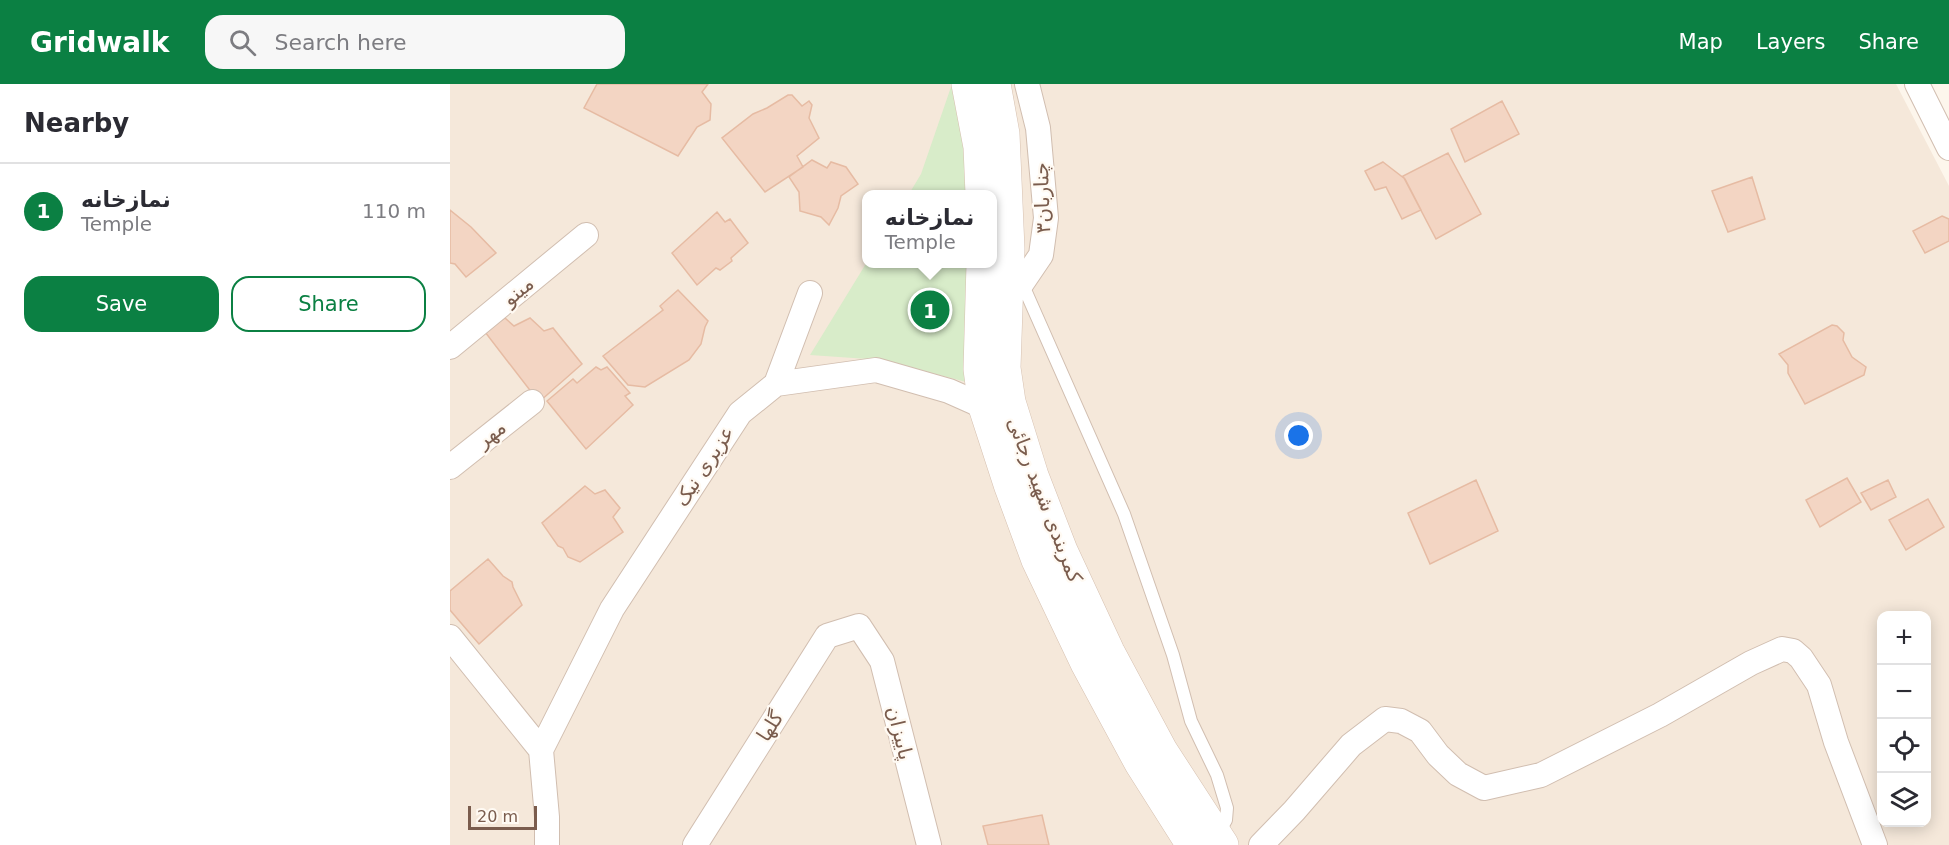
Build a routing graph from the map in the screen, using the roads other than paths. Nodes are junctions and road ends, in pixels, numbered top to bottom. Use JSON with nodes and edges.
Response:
{"nodes":[{"id":1,"x":968,"y":84,"type":"edge"},
{"id":2,"x":994,"y":84,"type":"edge"},
{"id":3,"x":1027,"y":84,"type":"edge"},
{"id":4,"x":1917,"y":84,"type":"edge"},
{"id":5,"x":1949,"y":148,"type":"edge"},
{"id":6,"x":982,"y":190,"type":"edge"},
{"id":7,"x":586,"y":234,"type":"dead end"},
{"id":8,"x":986,"y":268,"type":"edge"},
{"id":9,"x":810,"y":293,"type":"dead end"},
{"id":10,"x":1003,"y":295,"type":"junction"},
{"id":11,"x":450,"y":347,"type":"edge"},
{"id":12,"x":776,"y":384,"type":"junction"},
{"id":13,"x":531,"y":402,"type":"dead end"},
{"id":14,"x":985,"y":407,"type":"junction"},
{"id":15,"x":450,"y":467,"type":"edge"},
{"id":16,"x":859,"y":626,"type":"joint"},
{"id":17,"x":450,"y":637,"type":"edge"},
{"id":18,"x":541,"y":750,"type":"junction"},
{"id":19,"x":1210,"y":842,"type":"edge"},
{"id":20,"x":547,"y":845,"type":"edge"},
{"id":21,"x":695,"y":845,"type":"edge"},
{"id":22,"x":929,"y":845,"type":"edge"},
{"id":23,"x":1261,"y":845,"type":"edge"},
{"id":24,"x":1875,"y":845,"type":"edge"}],
"edges":[{"from":1,"to":6,"type":"main road"},
{"from":2,"to":10,"type":"main road","name":"کمربندی شهید رجائی"},
{"from":3,"to":10,"type":"street","name":"چناربان۳"},
{"from":4,"to":5,"type":"street"},
{"from":7,"to":11,"type":"street","name":"مینو"},
{"from":8,"to":10,"type":"main road","name":"کمربندی شهید رجائی"},
{"from":9,"to":12,"type":"street"},
{"from":10,"to":14,"type":"main road","name":"کمربندی شهید رجائی"},
{"from":10,"to":19,"type":"main road","name":"کمربندی شهید رجائی"},
{"from":10,"to":19,"type":"lane"},
{"from":12,"to":14,"type":"street"},
{"from":12,"to":18,"type":"street","name":"عزیری نیک"},
{"from":13,"to":15,"type":"street","name":"مهر"},
{"from":14,"to":19,"type":"main road","name":"کمربندی شهید رجائی"},
{"from":16,"to":21,"type":"street","name":"گلها"},
{"from":16,"to":22,"type":"street","name":"پاییزان"},
{"from":17,"to":18,"type":"street"},
{"from":18,"to":20,"type":"street"},
{"from":23,"to":24,"type":"street"}]}
